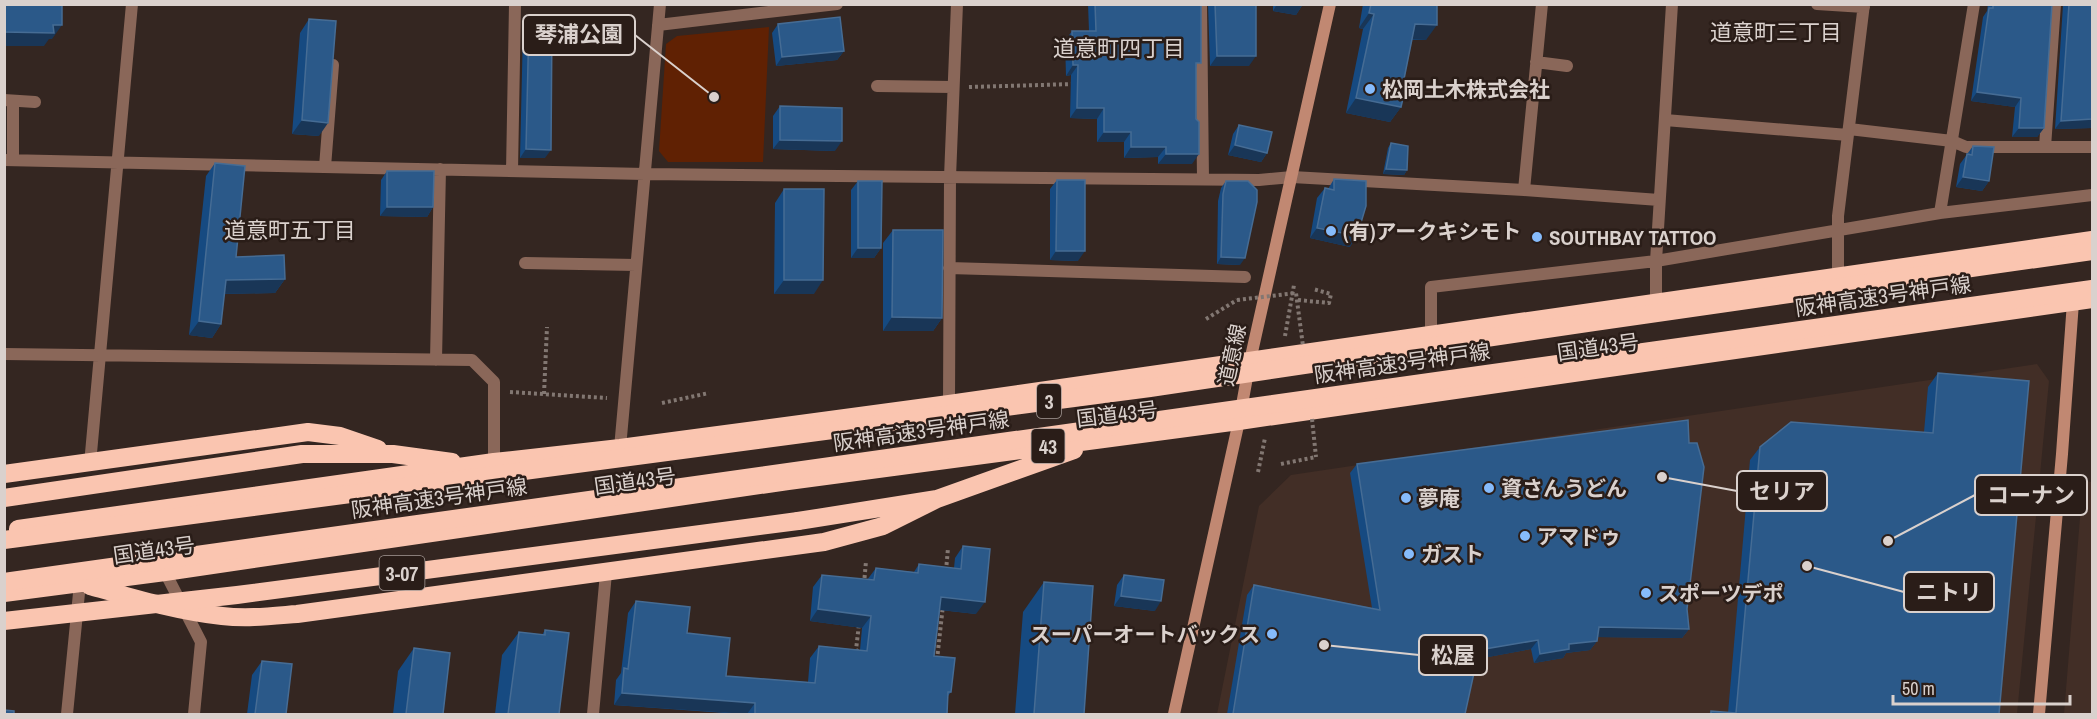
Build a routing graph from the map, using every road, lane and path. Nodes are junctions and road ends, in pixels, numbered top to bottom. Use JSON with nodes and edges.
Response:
{"nodes":[{"id":1,"x":132,"y":4,"type":"edge"},
{"id":2,"x":515,"y":4,"type":"edge"},
{"id":3,"x":660,"y":4,"type":"edge"},
{"id":4,"x":837,"y":4,"type":"edge"},
{"id":5,"x":957,"y":4,"type":"edge"},
{"id":6,"x":1201,"y":4,"type":"edge"},
{"id":7,"x":1330,"y":4,"type":"edge"},
{"id":8,"x":1542,"y":4,"type":"edge"},
{"id":9,"x":1672,"y":4,"type":"edge"},
{"id":10,"x":1817,"y":4,"type":"edge"},
{"id":11,"x":1974,"y":4,"type":"edge"},
{"id":12,"x":2055,"y":4,"type":"edge"},
{"id":13,"x":1864,"y":6,"type":"edge"},
{"id":14,"x":658,"y":25,"type":"junction"},
{"id":15,"x":1536,"y":62,"type":"junction"},
{"id":16,"x":333,"y":65,"type":"edge"},
{"id":17,"x":1567,"y":66,"type":"dead end"},
{"id":18,"x":1083,"y":83,"type":"edge"},
{"id":19,"x":877,"y":86,"type":"dead end"},
{"id":20,"x":953,"y":87,"type":"junction"},
{"id":21,"x":9,"y":101,"type":"edge"},
{"id":22,"x":35,"y":102,"type":"dead end"},
{"id":23,"x":1665,"y":120,"type":"junction"},
{"id":24,"x":1849,"y":132,"type":"junction"},
{"id":25,"x":1952,"y":141,"type":"junction"},
{"id":26,"x":2045,"y":147,"type":"junction"},
{"id":27,"x":2092,"y":147,"type":"edge"},
{"id":28,"x":9,"y":160,"type":"edge"},
{"id":29,"x":117,"y":162,"type":"junction"},
{"id":30,"x":325,"y":167,"type":"junction"},
{"id":31,"x":440,"y":170,"type":"junction"},
{"id":32,"x":512,"y":171,"type":"junction"},
{"id":33,"x":645,"y":174,"type":"junction"},
{"id":34,"x":950,"y":177,"type":"junction"},
{"id":35,"x":1292,"y":177,"type":"junction"},
{"id":36,"x":1203,"y":179,"type":"junction"},
{"id":37,"x":1524,"y":190,"type":"junction"},
{"id":38,"x":2092,"y":195,"type":"edge"},
{"id":39,"x":1659,"y":200,"type":"junction"},
{"id":40,"x":1940,"y":213,"type":"junction"},
{"id":41,"x":1839,"y":230,"type":"junction"},
{"id":42,"x":2092,"y":240,"type":"edge"},
{"id":43,"x":2092,"y":251,"type":"edge"},
{"id":44,"x":1656,"y":261,"type":"junction"},
{"id":45,"x":525,"y":264,"type":"dead end"},
{"id":46,"x":636,"y":265,"type":"junction"},
{"id":47,"x":949,"y":268,"type":"junction"},
{"id":48,"x":1245,"y":278,"type":"dead end"},
{"id":49,"x":1838,"y":278,"type":"junction"},
{"id":50,"x":1312,"y":289,"type":"dead end"},
{"id":51,"x":2092,"y":289,"type":"edge"},
{"id":52,"x":1237,"y":300,"type":"dead end"},
{"id":53,"x":1298,"y":300,"type":"dead end"},
{"id":54,"x":2092,"y":300,"type":"edge"},
{"id":55,"x":2073,"y":302,"type":"junction"},
{"id":56,"x":1656,"y":303,"type":"junction"},
{"id":57,"x":1206,"y":320,"type":"dead end"},
{"id":58,"x":547,"y":327,"type":"dead end"},
{"id":59,"x":1431,"y":335,"type":"junction"},
{"id":60,"x":4,"y":354,"type":"edge"},
{"id":61,"x":99,"y":355,"type":"junction"},
{"id":62,"x":436,"y":360,"type":"junction"},
{"id":63,"x":1250,"y":361,"type":"junction"},
{"id":64,"x":494,"y":390,"type":"junction"},
{"id":65,"x":709,"y":393,"type":"dead end"},
{"id":66,"x":544,"y":394,"type":"junction"},
{"id":67,"x":623,"y":399,"type":"junction"},
{"id":68,"x":662,"y":403,"type":"dead end"},
{"id":69,"x":949,"y":404,"type":"junction"},
{"id":70,"x":1239,"y":421,"type":"junction"},
{"id":71,"x":1109,"y":437,"type":"junction"},
{"id":72,"x":620,"y":448,"type":"junction"},
{"id":73,"x":393,"y":454,"type":"junction"},
{"id":74,"x":1316,"y":457,"type":"dead end"},
{"id":75,"x":494,"y":462,"type":"junction"},
{"id":76,"x":90,"y":464,"type":"junction"},
{"id":77,"x":1281,"y":464,"type":"dead end"},
{"id":78,"x":475,"y":465,"type":"junction"},
{"id":79,"x":4,"y":474,"type":"edge"},
{"id":80,"x":4,"y":498,"type":"edge"},
{"id":81,"x":938,"y":499,"type":"junction"},
{"id":82,"x":4,"y":531,"type":"edge"},
{"id":83,"x":4,"y":540,"type":"edge"},
{"id":84,"x":948,"y":548,"type":"dead end"},
{"id":85,"x":866,"y":561,"type":"dead end"},
{"id":86,"x":165,"y":572,"type":"junction"},
{"id":87,"x":606,"y":573,"type":"junction"},
{"id":88,"x":945,"y":581,"type":"edge"},
{"id":89,"x":4,"y":582,"type":"edge"},
{"id":90,"x":80,"y":583,"type":"junction"},
{"id":91,"x":4,"y":593,"type":"edge"},
{"id":92,"x":862,"y":594,"type":"edge"},
{"id":93,"x":943,"y":604,"type":"edge"},
{"id":94,"x":185,"y":610,"type":"junction"},
{"id":95,"x":860,"y":617,"type":"edge"},
{"id":96,"x":4,"y":621,"type":"edge"},
{"id":97,"x":867,"y":652,"type":"edge"},
{"id":98,"x":926,"y":658,"type":"edge"},
{"id":99,"x":67,"y":714,"type":"edge"},
{"id":100,"x":194,"y":714,"type":"edge"},
{"id":101,"x":593,"y":714,"type":"edge"},
{"id":102,"x":1174,"y":714,"type":"edge"},
{"id":103,"x":2039,"y":714,"type":"edge"}],
"edges":[{"from":1,"to":29,"type":"street"},
{"from":2,"to":32,"type":"street"},
{"from":3,"to":14,"type":"street"},
{"from":4,"to":14,"type":"street"},
{"from":5,"to":20,"type":"street"},
{"from":6,"to":36,"type":"street"},
{"from":7,"to":35,"type":"street","name":"道意線"},
{"from":8,"to":15,"type":"street"},
{"from":9,"to":23,"type":"street"},
{"from":10,"to":13,"type":"street"},
{"from":11,"to":25,"type":"street"},
{"from":12,"to":26,"type":"street"},
{"from":13,"to":24,"type":"street"},
{"from":14,"to":33,"type":"street"},
{"from":15,"to":17,"type":"street"},
{"from":15,"to":37,"type":"street"},
{"from":16,"to":30,"type":"street"},
{"from":18,"to":20,"type":"path"},
{"from":19,"to":20,"type":"street"},
{"from":20,"to":34,"type":"street"},
{"from":21,"to":22,"type":"street"},
{"from":21,"to":28,"type":"street"},
{"from":23,"to":24,"type":"street"},
{"from":23,"to":39,"type":"street"},
{"from":24,"to":25,"type":"street"},
{"from":24,"to":41,"type":"street"},
{"from":25,"to":26,"type":"street"},
{"from":25,"to":40,"type":"street"},
{"from":26,"to":27,"type":"street"},
{"from":28,"to":29,"type":"street"},
{"from":29,"to":30,"type":"street"},
{"from":29,"to":61,"type":"street"},
{"from":30,"to":31,"type":"street"},
{"from":31,"to":32,"type":"street"},
{"from":31,"to":62,"type":"street"},
{"from":32,"to":33,"type":"street"},
{"from":33,"to":34,"type":"street"},
{"from":33,"to":46,"type":"street"},
{"from":34,"to":36,"type":"street"},
{"from":34,"to":47,"type":"street"},
{"from":35,"to":36,"type":"street"},
{"from":35,"to":37,"type":"street"},
{"from":35,"to":63,"type":"street","name":"道意線"},
{"from":37,"to":39,"type":"street"},
{"from":38,"to":40,"type":"street"},
{"from":39,"to":44,"type":"street"},
{"from":40,"to":41,"type":"street"},
{"from":41,"to":44,"type":"street"},
{"from":41,"to":49,"type":"street"},
{"from":42,"to":49,"type":"highway","name":"国道43号"},
{"from":43,"to":83,"type":"highway","name":"阪神高速3号神戸線","number":"3","bridge":true},
{"from":44,"to":56,"type":"street"},
{"from":44,"to":59,"type":"street"},
{"from":45,"to":46,"type":"street"},
{"from":46,"to":67,"type":"street"},
{"from":47,"to":48,"type":"street"},
{"from":47,"to":69,"type":"street"},
{"from":49,"to":56,"type":"highway","name":"国道43号"},
{"from":50,"to":53,"type":"path"},
{"from":51,"to":89,"type":"highway","name":"阪神高速3号神戸線","number":"3","bridge":true},
{"from":52,"to":57,"type":"path"},
{"from":54,"to":55,"type":"highway","name":"国道43号","number":"43"},
{"from":55,"to":70,"type":"highway","name":"国道43号","number":"43"},
{"from":55,"to":103,"type":"street"},
{"from":56,"to":59,"type":"highway","name":"国道43号"},
{"from":58,"to":66,"type":"path"},
{"from":59,"to":63,"type":"highway","name":"国道43号"},
{"from":60,"to":61,"type":"street"},
{"from":61,"to":62,"type":"street"},
{"from":61,"to":76,"type":"street"},
{"from":62,"to":64,"type":"street"},
{"from":63,"to":69,"type":"highway","name":"国道43号"},
{"from":63,"to":70,"type":"street","name":"道意線"},
{"from":64,"to":66,"type":"path"},
{"from":64,"to":75,"type":"street"},
{"from":65,"to":68,"type":"path"},
{"from":66,"to":67,"type":"path"},
{"from":67,"to":72,"type":"street"},
{"from":69,"to":72,"type":"highway","name":"国道43号"},
{"from":70,"to":71,"type":"highway","name":"国道43号","number":"43"},
{"from":70,"to":102,"type":"street","name":"道意線"},
{"from":71,"to":81,"type":"highway"},
{"from":71,"to":86,"type":"highway","name":"国道43号","number":"43"},
{"from":72,"to":75,"type":"highway","name":"国道43号"},
{"from":73,"to":76,"type":"highway"},
{"from":73,"to":78,"type":"highway"},
{"from":73,"to":80,"type":"highway"},
{"from":74,"to":77,"type":"path"},
{"from":75,"to":78,"type":"highway","name":"国道43号"},
{"from":76,"to":79,"type":"highway"},
{"from":78,"to":82,"type":"highway","name":"国道43号"},
{"from":81,"to":87,"type":"highway"},
{"from":81,"to":96,"type":"highway","number":"3-07","bridge":true},
{"from":84,"to":88,"type":"path"},
{"from":85,"to":92,"type":"path"},
{"from":86,"to":90,"type":"highway","name":"国道43号","number":"43"},
{"from":86,"to":94,"type":"street"},
{"from":87,"to":94,"type":"highway"},
{"from":87,"to":101,"type":"street"},
{"from":90,"to":91,"type":"highway","name":"国道43号","number":"43"},
{"from":90,"to":94,"type":"highway"},
{"from":90,"to":99,"type":"street"},
{"from":93,"to":98,"type":"path"},
{"from":94,"to":100,"type":"street"},
{"from":95,"to":97,"type":"path"}]}
